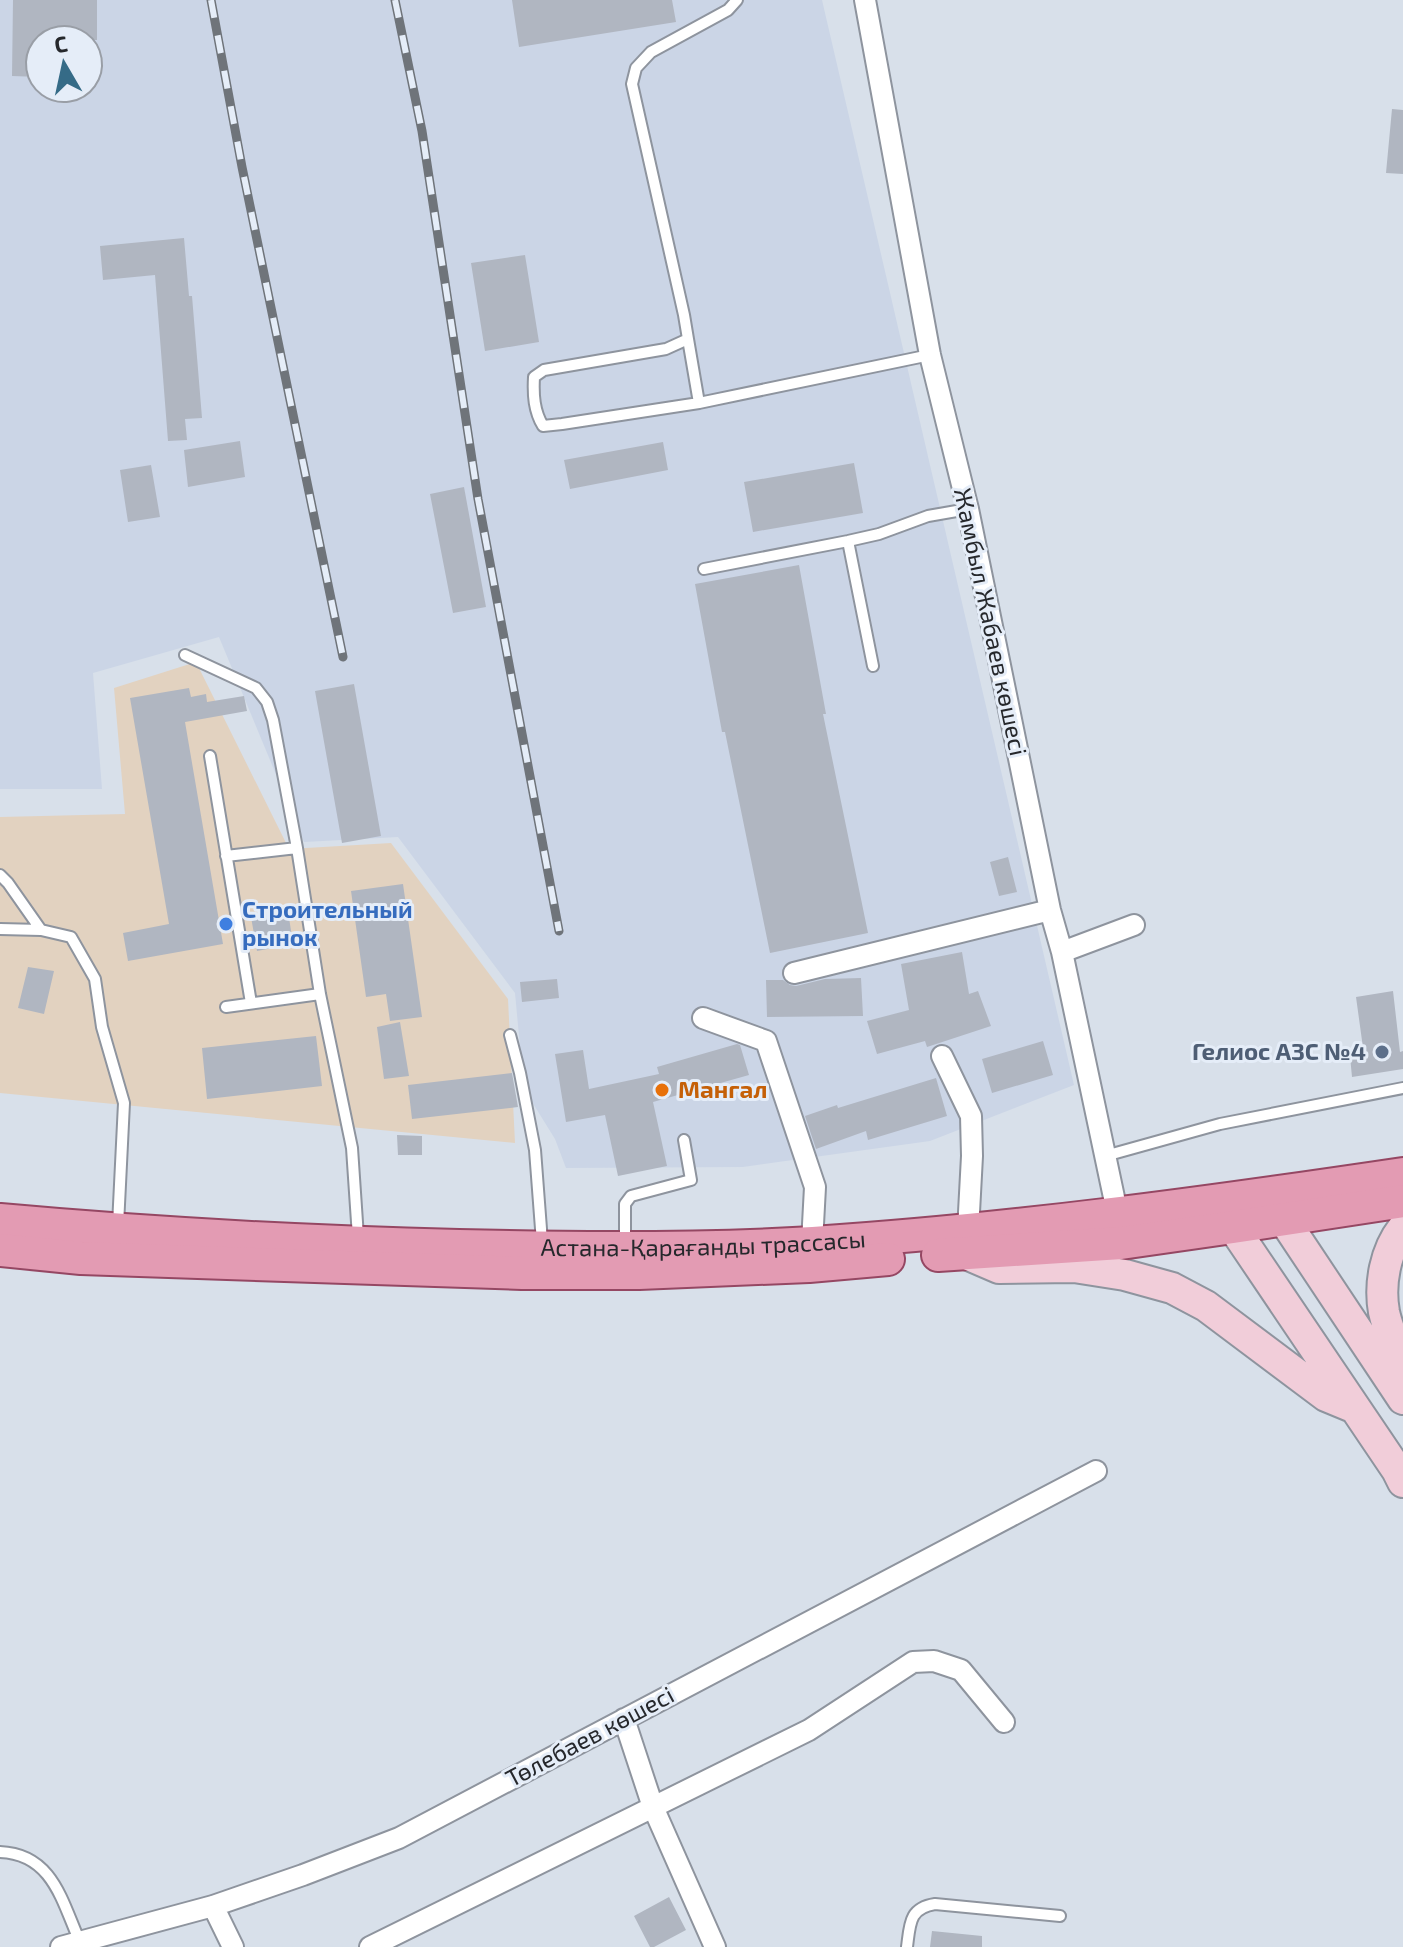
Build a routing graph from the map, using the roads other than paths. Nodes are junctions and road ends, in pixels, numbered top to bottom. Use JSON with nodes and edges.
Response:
{"nodes":[{"id":1,"x":737,"y":0,"type":"edge"},
{"id":2,"x":865,"y":0,"type":"edge"},
{"id":3,"x":688,"y":339,"type":"junction"},
{"id":4,"x":930,"y":355,"type":"junction"},
{"id":5,"x":699,"y":403,"type":"junction"},
{"id":6,"x":968,"y":509,"type":"junction"},
{"id":7,"x":848,"y":541,"type":"junction"},
{"id":8,"x":704,"y":569,"type":"dead end"},
{"id":9,"x":185,"y":655,"type":"dead end"},
{"id":10,"x":873,"y":666,"type":"dead end"},
{"id":11,"x":210,"y":756,"type":"dead end"},
{"id":12,"x":297,"y":848,"type":"junction"},
{"id":13,"x":226,"y":856,"type":"junction"},
{"id":14,"x":0,"y":875,"type":"edge"},
{"id":15,"x":1050,"y":910,"type":"junction"},
{"id":16,"x":1134,"y":925,"type":"dead end"},
{"id":17,"x":0,"y":929,"type":"edge"},
{"id":18,"x":41,"y":930,"type":"junction"},
{"id":19,"x":1062,"y":952,"type":"junction"},
{"id":20,"x":794,"y":973,"type":"dead end"},
{"id":21,"x":320,"y":994,"type":"junction"},
{"id":22,"x":251,"y":1003,"type":"junction"},
{"id":23,"x":226,"y":1007,"type":"dead end"},
{"id":24,"x":703,"y":1018,"type":"dead end"},
{"id":25,"x":510,"y":1035,"type":"dead end"},
{"id":26,"x":942,"y":1056,"type":"dead end"},
{"id":27,"x":1403,"y":1088,"type":"edge"},
{"id":28,"x":684,"y":1140,"type":"dead end"},
{"id":29,"x":1104,"y":1156,"type":"junction"},
{"id":30,"x":1403,"y":1174,"type":"edge"},
{"id":31,"x":1403,"y":1201,"type":"edge"},
{"id":32,"x":1277,"y":1207,"type":"junction"},
{"id":33,"x":1233,"y":1213,"type":"junction"},
{"id":34,"x":0,"y":1220,"type":"edge"},
{"id":35,"x":1120,"y":1228,"type":"junction"},
{"id":36,"x":1403,"y":1228,"type":"edge"},
{"id":37,"x":118,"y":1231,"type":"junction"},
{"id":38,"x":966,"y":1242,"type":"junction"},
{"id":39,"x":359,"y":1243,"type":"junction"},
{"id":40,"x":812,"y":1243,"type":"junction"},
{"id":41,"x":542,"y":1248,"type":"junction"},
{"id":42,"x":625,"y":1249,"type":"junction"},
{"id":43,"x":0,"y":1250,"type":"edge"},
{"id":44,"x":1403,"y":1366,"type":"edge"},
{"id":45,"x":1403,"y":1399,"type":"edge"},
{"id":46,"x":1355,"y":1408,"type":"junction"},
{"id":47,"x":1096,"y":1471,"type":"dead end"},
{"id":48,"x":1403,"y":1482,"type":"edge"},
{"id":49,"x":624,"y":1719,"type":"junction"},
{"id":50,"x":1004,"y":1722,"type":"dead end"},
{"id":51,"x":653,"y":1807,"type":"junction"},
{"id":52,"x":0,"y":1852,"type":"edge"},
{"id":53,"x":213,"y":1906,"type":"junction"},
{"id":54,"x":1060,"y":1916,"type":"dead end"},
{"id":55,"x":70,"y":1944,"type":"edge"},
{"id":56,"x":233,"y":1947,"type":"edge"},
{"id":57,"x":370,"y":1947,"type":"edge"},
{"id":58,"x":715,"y":1947,"type":"edge"},
{"id":59,"x":907,"y":1947,"type":"edge"}],
"edges":[{"from":1,"to":3,"type":"lane"},
{"from":2,"to":4,"type":"street","name":"Жамбыл Жабаев көшесі"},
{"from":3,"to":5,"type":"lane"},
{"from":3,"to":5,"type":"lane"},
{"from":4,"to":5,"type":"lane"},
{"from":4,"to":6,"type":"street","name":"Жамбыл Жабаев көшесі"},
{"from":6,"to":7,"type":"lane"},
{"from":6,"to":15,"type":"street","name":"Жамбыл Жабаев көшесі"},
{"from":7,"to":8,"type":"lane"},
{"from":7,"to":10,"type":"lane"},
{"from":9,"to":12,"type":"lane"},
{"from":11,"to":13,"type":"lane"},
{"from":12,"to":13,"type":"lane"},
{"from":12,"to":21,"type":"lane"},
{"from":13,"to":22,"type":"lane"},
{"from":14,"to":18,"type":"lane"},
{"from":15,"to":19,"type":"street","name":"Жамбыл Жабаев көшесі"},
{"from":15,"to":20,"type":"street"},
{"from":16,"to":19,"type":"street"},
{"from":17,"to":18,"type":"lane"},
{"from":18,"to":37,"type":"lane"},
{"from":19,"to":29,"type":"street","name":"Жамбыл Жабаев көшесі"},
{"from":21,"to":22,"type":"lane"},
{"from":21,"to":39,"type":"lane"},
{"from":22,"to":23,"type":"lane"},
{"from":24,"to":40,"type":"street"},
{"from":25,"to":41,"type":"lane"},
{"from":26,"to":38,"type":"street"},
{"from":27,"to":29,"type":"lane"},
{"from":28,"to":42,"type":"lane"},
{"from":29,"to":35,"type":"street","name":"Жамбыл Жабаев көшесі"},
{"from":30,"to":32,"type":"main road","name":"Астана-Қарағанды трассасы"},
{"from":31,"to":32,"type":"main road","name":"Астана-Қарағанды трассасы"},
{"from":32,"to":33,"type":"main road","name":"Астана-Қарағанды трассасы"},
{"from":32,"to":45,"type":"main road"},
{"from":33,"to":35,"type":"main road","name":"Астана-Қарағанды трассасы"},
{"from":33,"to":46,"type":"main road"},
{"from":34,"to":37,"type":"main road","name":"Астана-Қарағанды трассасы"},
{"from":35,"to":38,"type":"main road","name":"Астана-Қарағанды трассасы"},
{"from":36,"to":44,"type":"main road"},
{"from":37,"to":39,"type":"main road","name":"Астана-Қарағанды трассасы"},
{"from":38,"to":40,"type":"main road","name":"Астана-Қарағанды трассасы"},
{"from":38,"to":43,"type":"main road","name":"Астана-Қарағанды трассасы"},
{"from":38,"to":46,"type":"main road"},
{"from":39,"to":41,"type":"main road","name":"Астана-Қарағанды трассасы"},
{"from":40,"to":42,"type":"main road","name":"Астана-Қарағанды трассасы"},
{"from":41,"to":42,"type":"main road","name":"Астана-Қарағанды трассасы"},
{"from":46,"to":48,"type":"main road"},
{"from":47,"to":49,"type":"street","name":"Төлебаев көшесі"},
{"from":49,"to":51,"type":"street"},
{"from":49,"to":53,"type":"street","name":"Төлебаев көшесі"},
{"from":50,"to":51,"type":"street"},
{"from":51,"to":57,"type":"street"},
{"from":51,"to":58,"type":"street"},
{"from":52,"to":55,"type":"lane"},
{"from":53,"to":55,"type":"street","name":"Төлебаев көшесі"},
{"from":53,"to":56,"type":"street"},
{"from":54,"to":59,"type":"lane"}]}
